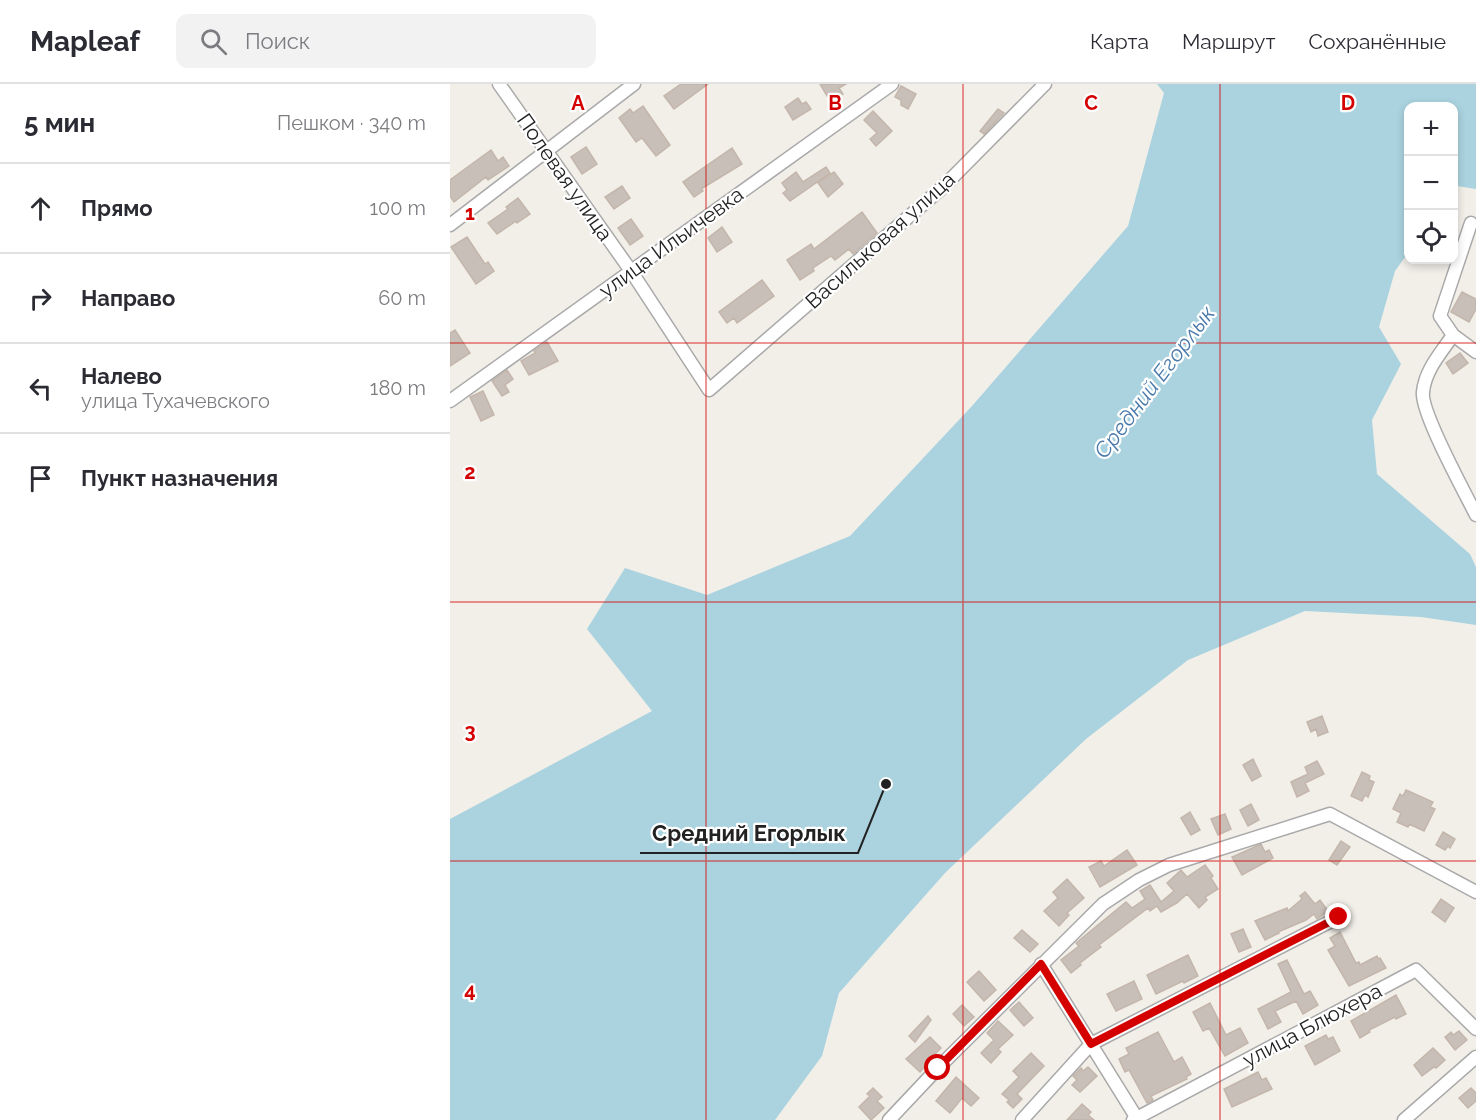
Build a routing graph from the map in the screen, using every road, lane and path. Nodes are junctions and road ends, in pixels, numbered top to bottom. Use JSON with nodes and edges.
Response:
{"nodes":[{"id":1,"x":499,"y":84,"type":"edge"},
{"id":2,"x":634,"y":84,"type":"edge"},
{"id":3,"x":892,"y":84,"type":"edge"},
{"id":4,"x":1045,"y":84,"type":"edge"},
{"id":5,"x":547,"y":151,"type":"junction"},
{"id":6,"x":1471,"y":223,"type":"dead end"},
{"id":7,"x":450,"y":225,"type":"edge"},
{"id":8,"x":631,"y":271,"type":"junction"},
{"id":9,"x":1453,"y":335,"type":"junction"},
{"id":10,"x":1476,"y":352,"type":"edge"},
{"id":11,"x":710,"y":390,"type":"joint"},
{"id":12,"x":450,"y":401,"type":"edge"},
{"id":13,"x":1476,"y":515,"type":"edge"},
{"id":14,"x":1476,"y":892,"type":"edge"},
{"id":15,"x":1339,"y":917,"type":"dead end"},
{"id":16,"x":1041,"y":964,"type":"junction"},
{"id":17,"x":1476,"y":1029,"type":"edge"},
{"id":18,"x":1091,"y":1044,"type":"junction"},
{"id":19,"x":1476,"y":1057,"type":"edge"},
{"id":20,"x":1136,"y":1119,"type":"edge"},
{"id":21,"x":888,"y":1120,"type":"edge"},
{"id":22,"x":1022,"y":1120,"type":"edge"},
{"id":23,"x":1404,"y":1120,"type":"edge"}],
"edges":[{"from":1,"to":5,"type":"street","name":"Полевая улица"},
{"from":2,"to":5,"type":"street"},
{"from":3,"to":8,"type":"street","name":"улица Ильичевка"},
{"from":4,"to":11,"type":"street","name":"Васильковая улица"},
{"from":5,"to":7,"type":"street"},
{"from":5,"to":8,"type":"street","name":"Полевая улица"},
{"from":6,"to":9,"type":"street"},
{"from":8,"to":11,"type":"street","name":"Полевая улица"},
{"from":8,"to":12,"type":"street","name":"улица Ильичевка"},
{"from":9,"to":10,"type":"street"},
{"from":9,"to":13,"type":"street"},
{"from":14,"to":16,"type":"street"},
{"from":15,"to":18,"type":"street"},
{"from":16,"to":18,"type":"street"},
{"from":16,"to":21,"type":"street"},
{"from":17,"to":20,"type":"street","name":"улица Блюхера"},
{"from":18,"to":20,"type":"street"},
{"from":18,"to":22,"type":"street"},
{"from":19,"to":23,"type":"street"}]}
